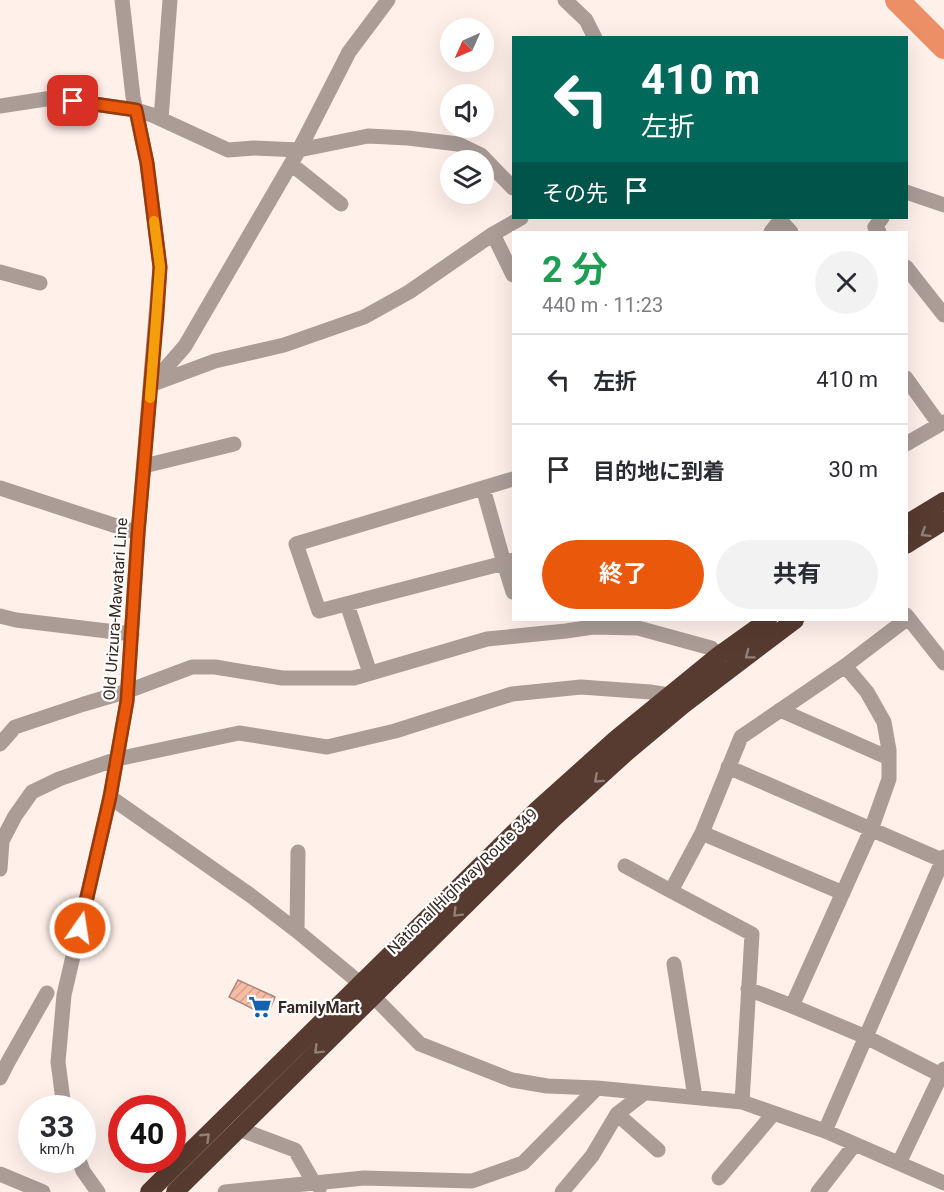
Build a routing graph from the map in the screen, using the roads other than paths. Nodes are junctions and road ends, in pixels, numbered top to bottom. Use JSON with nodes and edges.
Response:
{"nodes":[{"id":1,"x":122,"y":0,"type":"edge"},
{"id":2,"x":170,"y":0,"type":"edge"},
{"id":3,"x":388,"y":0,"type":"edge"},
{"id":4,"x":565,"y":0,"type":"edge"},
{"id":5,"x":594,"y":36,"type":"edge"},
{"id":6,"x":0,"y":106,"type":"edge"},
{"id":7,"x":136,"y":110,"type":"junction"},
{"id":8,"x":161,"y":118,"type":"junction"},
{"id":9,"x":299,"y":150,"type":"junction"},
{"id":10,"x":291,"y":164,"type":"junction"},
{"id":11,"x":512,"y":187,"type":"edge"},
{"id":12,"x":908,"y":193,"type":"edge"},
{"id":13,"x":341,"y":204,"type":"dead end"},
{"id":14,"x":944,"y":205,"type":"edge"},
{"id":15,"x":519,"y":219,"type":"edge"},
{"id":16,"x":493,"y":234,"type":"junction"},
{"id":17,"x":908,"y":270,"type":"edge"},
{"id":18,"x":0,"y":272,"type":"edge"},
{"id":19,"x":512,"y":273,"type":"edge"},
{"id":20,"x":40,"y":283,"type":"dead end"},
{"id":21,"x":944,"y":315,"type":"edge"},
{"id":22,"x":908,"y":380,"type":"edge"},
{"id":23,"x":151,"y":385,"type":"junction"},
{"id":24,"x":942,"y":423,"type":"edge"},
{"id":25,"x":908,"y":443,"type":"edge"},
{"id":26,"x":234,"y":444,"type":"dead end"},
{"id":27,"x":144,"y":466,"type":"junction"},
{"id":28,"x":512,"y":479,"type":"edge"},
{"id":29,"x":0,"y":488,"type":"edge"},
{"id":30,"x":483,"y":488,"type":"junction"},
{"id":31,"x":944,"y":501,"type":"edge"},
{"id":32,"x":944,"y":521,"type":"edge"},
{"id":33,"x":908,"y":523,"type":"edge"},
{"id":34,"x":138,"y":533,"type":"junction"},
{"id":35,"x":908,"y":544,"type":"edge"},
{"id":36,"x":508,"y":562,"type":"edge"},
{"id":37,"x":512,"y":586,"type":"edge"},
{"id":38,"x":347,"y":604,"type":"junction"},
{"id":39,"x":0,"y":616,"type":"edge"},
{"id":40,"x":908,"y":618,"type":"edge"},
{"id":41,"x":522,"y":621,"type":"edge"},
{"id":42,"x":767,"y":621,"type":"edge"},
{"id":43,"x":794,"y":621,"type":"edge"},
{"id":44,"x":902,"y":621,"type":"edge"},
{"id":45,"x":644,"y":624,"type":"edge"},
{"id":46,"x":132,"y":634,"type":"junction"},
{"id":47,"x":527,"y":635,"type":"junction"},
{"id":48,"x":719,"y":655,"type":"junction"},
{"id":49,"x":944,"y":663,"type":"edge"},
{"id":50,"x":845,"y":666,"type":"junction"},
{"id":51,"x":370,"y":673,"type":"junction"},
{"id":52,"x":128,"y":691,"type":"junction"},
{"id":53,"x":669,"y":695,"type":"junction"},
{"id":54,"x":780,"y":710,"type":"junction"},
{"id":55,"x":0,"y":744,"type":"edge"},
{"id":56,"x":889,"y":758,"type":"junction"},
{"id":57,"x":117,"y":759,"type":"junction"},
{"id":58,"x":728,"y":767,"type":"junction"},
{"id":59,"x":110,"y":797,"type":"junction"},
{"id":60,"x":871,"y":830,"type":"junction"},
{"id":61,"x":702,"y":833,"type":"junction"},
{"id":62,"x":298,"y":852,"type":"dead end"},
{"id":63,"x":943,"y":860,"type":"edge"},
{"id":64,"x":625,"y":866,"type":"dead end"},
{"id":65,"x":0,"y":868,"type":"edge"},
{"id":66,"x":671,"y":891,"type":"junction"},
{"id":67,"x":843,"y":893,"type":"junction"},
{"id":68,"x":297,"y":930,"type":"junction"},
{"id":69,"x":674,"y":964,"type":"dead end"},
{"id":70,"x":748,"y":989,"type":"junction"},
{"id":71,"x":367,"y":990,"type":"junction"},
{"id":72,"x":47,"y":993,"type":"dead end"},
{"id":73,"x":792,"y":1006,"type":"junction"},
{"id":74,"x":866,"y":1037,"type":"junction"},
{"id":75,"x":943,"y":1072,"type":"edge"},
{"id":76,"x":0,"y":1078,"type":"edge"},
{"id":77,"x":597,"y":1088,"type":"junction"},
{"id":78,"x":643,"y":1094,"type":"junction"},
{"id":79,"x":62,"y":1095,"type":"edge"},
{"id":80,"x":695,"y":1097,"type":"junction"},
{"id":81,"x":742,"y":1102,"type":"junction"},
{"id":82,"x":774,"y":1113,"type":"junction"},
{"id":83,"x":617,"y":1114,"type":"junction"},
{"id":84,"x":239,"y":1129,"type":"junction"},
{"id":85,"x":825,"y":1131,"type":"junction"},
{"id":86,"x":855,"y":1144,"type":"junction"},
{"id":87,"x":658,"y":1150,"type":"dead end"},
{"id":88,"x":899,"y":1163,"type":"junction"},
{"id":89,"x":84,"y":1173,"type":"edge"},
{"id":90,"x":0,"y":1174,"type":"edge"},
{"id":91,"x":719,"y":1178,"type":"dead end"},
{"id":92,"x":944,"y":1184,"type":"edge"},
{"id":93,"x":320,"y":1187,"type":"edge"},
{"id":94,"x":43,"y":1192,"type":"edge"},
{"id":95,"x":98,"y":1192,"type":"edge"},
{"id":96,"x":149,"y":1192,"type":"edge"},
{"id":97,"x":175,"y":1192,"type":"edge"},
{"id":98,"x":225,"y":1192,"type":"edge"},
{"id":99,"x":562,"y":1192,"type":"edge"},
{"id":100,"x":818,"y":1192,"type":"edge"}],
"edges":[{"from":1,"to":7,"type":"street","name":"Old Urizura-Mawatari Line"},
{"from":2,"to":8,"type":"street"},
{"from":3,"to":9,"type":"street"},
{"from":4,"to":5,"type":"street"},
{"from":6,"to":7,"type":"street"},
{"from":7,"to":8,"type":"street"},
{"from":7,"to":23,"type":"street","name":"Old Urizura-Mawatari Line"},
{"from":8,"to":9,"type":"street"},
{"from":9,"to":10,"type":"street"},
{"from":9,"to":11,"type":"street"},
{"from":10,"to":13,"type":"street"},
{"from":10,"to":23,"type":"street"},
{"from":12,"to":14,"type":"street"},
{"from":15,"to":16,"type":"street"},
{"from":16,"to":19,"type":"street"},
{"from":16,"to":23,"type":"street"},
{"from":17,"to":21,"type":"street"},
{"from":18,"to":20,"type":"street"},
{"from":22,"to":24,"type":"street"},
{"from":23,"to":27,"type":"street","name":"Old Urizura-Mawatari Line"},
{"from":24,"to":25,"type":"street"},
{"from":26,"to":27,"type":"street"},
{"from":27,"to":34,"type":"street","name":"Old Urizura-Mawatari Line"},
{"from":28,"to":30,"type":"street"},
{"from":29,"to":34,"type":"street"},
{"from":30,"to":36,"type":"street"},
{"from":30,"to":38,"type":"street"},
{"from":31,"to":33,"type":"highway"},
{"from":32,"to":35,"type":"highway","one_way":true},
{"from":34,"to":46,"type":"street","name":"Old Urizura-Mawatari Line"},
{"from":36,"to":37,"type":"street"},
{"from":36,"to":38,"type":"street"},
{"from":38,"to":51,"type":"street"},
{"from":39,"to":46,"type":"street"},
{"from":40,"to":49,"type":"street"},
{"from":41,"to":47,"type":"street"},
{"from":42,"to":48,"type":"highway","name":"National Highway Route 349"},
{"from":43,"to":71,"type":"highway","name":"National Highway Route 349","one_way":true},
{"from":44,"to":50,"type":"street"},
{"from":45,"to":47,"type":"street"},
{"from":45,"to":48,"type":"street"},
{"from":46,"to":52,"type":"street","name":"Old Urizura-Mawatari Line"},
{"from":47,"to":51,"type":"street"},
{"from":48,"to":53,"type":"highway","name":"National Highway Route 349"},
{"from":50,"to":54,"type":"street"},
{"from":50,"to":56,"type":"street"},
{"from":51,"to":52,"type":"street"},
{"from":52,"to":55,"type":"street"},
{"from":52,"to":57,"type":"street","name":"Old Urizura-Mawatari Line"},
{"from":53,"to":57,"type":"street"},
{"from":53,"to":71,"type":"highway","name":"National Highway Route 349"},
{"from":54,"to":56,"type":"street"},
{"from":54,"to":58,"type":"street"},
{"from":56,"to":60,"type":"street"},
{"from":57,"to":59,"type":"street","name":"Old Urizura-Mawatari Line"},
{"from":57,"to":65,"type":"street"},
{"from":58,"to":60,"type":"street"},
{"from":58,"to":61,"type":"street"},
{"from":59,"to":68,"type":"street"},
{"from":59,"to":79,"type":"street","name":"Old Urizura-Mawatari Line"},
{"from":60,"to":63,"type":"street"},
{"from":60,"to":67,"type":"street"},
{"from":61,"to":66,"type":"street"},
{"from":61,"to":67,"type":"street"},
{"from":62,"to":68,"type":"street"},
{"from":63,"to":74,"type":"street"},
{"from":64,"to":66,"type":"street"},
{"from":66,"to":70,"type":"street"},
{"from":67,"to":73,"type":"street"},
{"from":68,"to":71,"type":"street"},
{"from":69,"to":80,"type":"street"},
{"from":70,"to":73,"type":"street"},
{"from":70,"to":81,"type":"street"},
{"from":71,"to":77,"type":"street"},
{"from":71,"to":84,"type":"highway","name":"National Highway Route 349","one_way":true},
{"from":96,"to":71,"type":"highway","name":"National Highway Route 349","one_way":true},
{"from":72,"to":76,"type":"street"},
{"from":73,"to":74,"type":"street"},
{"from":74,"to":75,"type":"street"},
{"from":74,"to":85,"type":"street"},
{"from":75,"to":88,"type":"street"},
{"from":77,"to":78,"type":"street"},
{"from":77,"to":93,"type":"street"},
{"from":78,"to":80,"type":"street"},
{"from":78,"to":83,"type":"street"},
{"from":80,"to":81,"type":"street"},
{"from":81,"to":82,"type":"street"},
{"from":82,"to":85,"type":"street"},
{"from":82,"to":91,"type":"street"},
{"from":83,"to":87,"type":"street"},
{"from":83,"to":99,"type":"street"},
{"from":84,"to":93,"type":"street"},
{"from":84,"to":97,"type":"highway","name":"National Highway Route 349"},
{"from":85,"to":86,"type":"street"},
{"from":86,"to":88,"type":"street"},
{"from":86,"to":100,"type":"street"},
{"from":88,"to":92,"type":"street"},
{"from":89,"to":95,"type":"street"},
{"from":90,"to":94,"type":"street"},
{"from":93,"to":98,"type":"street"}]}
